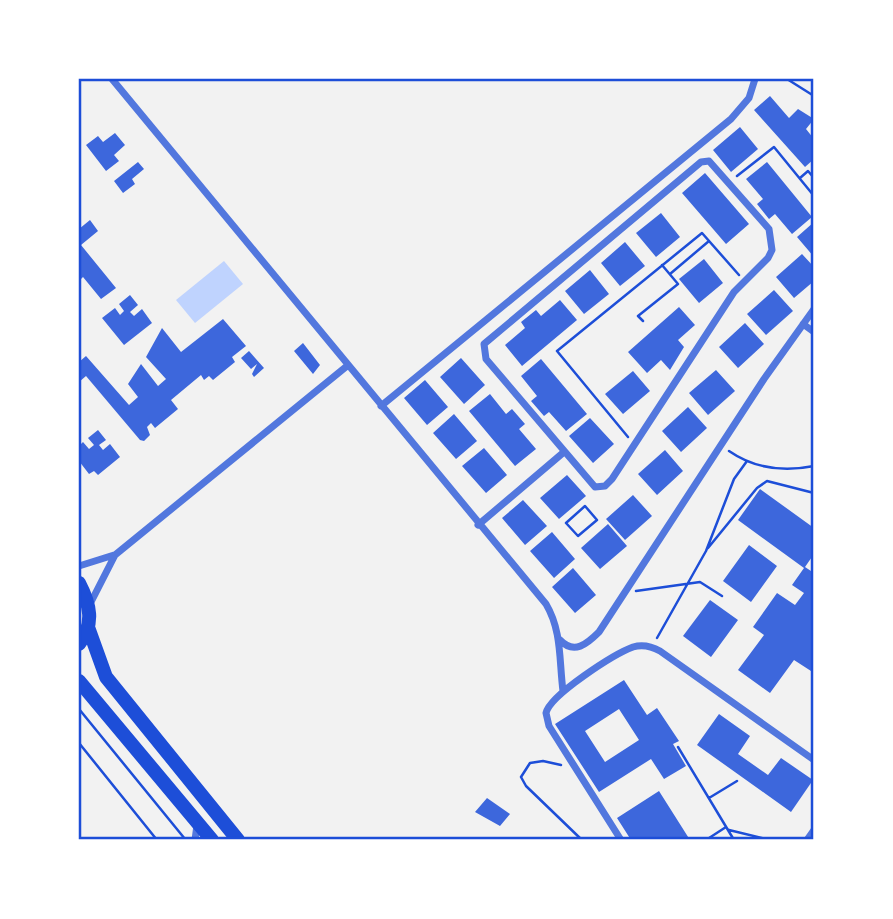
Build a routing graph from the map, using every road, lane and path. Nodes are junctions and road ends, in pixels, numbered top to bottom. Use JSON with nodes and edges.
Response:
{"nodes":[{"id":1,"x":112,"y":79,"type":"edge"},
{"id":2,"x":755,"y":79,"type":"edge"},
{"id":3,"x":787,"y":79,"type":"edge"},
{"id":4,"x":814,"y":96,"type":"edge"},
{"id":5,"x":800,"y":178,"type":"junction"},
{"id":6,"x":814,"y":178,"type":"edge"},
{"id":7,"x":729,"y":183,"type":"junction"},
{"id":8,"x":814,"y":196,"type":"edge"},
{"id":9,"x":709,"y":241,"type":"junction"},
{"id":10,"x":662,"y":265,"type":"junction"},
{"id":11,"x":670,"y":274,"type":"junction"},
{"id":12,"x":743,"y":280,"type":"junction"},
{"id":13,"x":814,"y":309,"type":"edge"},
{"id":14,"x":643,"y":321,"type":"dead end"},
{"id":15,"x":803,"y":324,"type":"junction"},
{"id":16,"x":814,"y":332,"type":"edge"},
{"id":17,"x":347,"y":366,"type":"junction"},
{"id":18,"x":381,"y":406,"type":"junction"},
{"id":19,"x":634,"y":444,"type":"junction"},
{"id":20,"x":721,"y":444,"type":"junction"},
{"id":21,"x":564,"y":452,"type":"junction"},
{"id":22,"x":747,"y":461,"type":"junction"},
{"id":23,"x":814,"y":466,"type":"edge"},
{"id":24,"x":814,"y":493,"type":"edge"},
{"id":25,"x":585,"y":506,"type":"joint"},
{"id":26,"x":478,"y":524,"type":"junction"},
{"id":27,"x":706,"y":551,"type":"junction"},
{"id":28,"x":115,"y":555,"type":"junction"},
{"id":29,"x":79,"y":566,"type":"edge"},
{"id":30,"x":79,"y":583,"type":"edge"},
{"id":31,"x":687,"y":584,"type":"junction"},
{"id":32,"x":627,"y":588,"type":"junction"},
{"id":33,"x":722,"y":596,"type":"dead end"},
{"id":34,"x":89,"y":608,"type":"junction"},
{"id":35,"x":88,"y":627,"type":"junction"},
{"id":36,"x":560,"y":640,"type":"junction"},
{"id":37,"x":79,"y":644,"type":"edge"},
{"id":38,"x":652,"y":647,"type":"junction"},
{"id":39,"x":79,"y":681,"type":"edge"},
{"id":40,"x":563,"y":691,"type":"junction"},
{"id":41,"x":79,"y":709,"type":"edge"},
{"id":42,"x":79,"y":743,"type":"edge"},
{"id":43,"x":678,"y":747,"type":"dead end"},
{"id":44,"x":814,"y":760,"type":"edge"},
{"id":45,"x":567,"y":775,"type":"dead end"},
{"id":46,"x":737,"y":781,"type":"dead end"},
{"id":47,"x":709,"y":799,"type":"junction"},
{"id":48,"x":196,"y":821,"type":"junction"},
{"id":49,"x":727,"y":828,"type":"junction"},
{"id":50,"x":814,"y":830,"type":"edge"},
{"id":51,"x":157,"y":840,"type":"edge"},
{"id":52,"x":186,"y":840,"type":"edge"},
{"id":53,"x":195,"y":840,"type":"edge"},
{"id":54,"x":212,"y":840,"type":"edge"},
{"id":55,"x":239,"y":840,"type":"edge"},
{"id":56,"x":582,"y":840,"type":"edge"},
{"id":57,"x":621,"y":840,"type":"edge"},
{"id":58,"x":706,"y":840,"type":"edge"},
{"id":59,"x":734,"y":840,"type":"edge"},
{"id":60,"x":770,"y":840,"type":"edge"},
{"id":61,"x":807,"y":840,"type":"edge"}],
"edges":[{"from":1,"to":17,"type":"street"},
{"from":2,"to":18,"type":"street"},
{"from":3,"to":4,"type":"path"},
{"from":5,"to":6,"type":"path"},
{"from":5,"to":7,"type":"path"},
{"from":5,"to":8,"type":"path"},
{"from":7,"to":12,"type":"street"},
{"from":7,"to":21,"type":"street"},
{"from":9,"to":10,"type":"path"},
{"from":9,"to":11,"type":"path"},
{"from":9,"to":12,"type":"path"},
{"from":10,"to":11,"type":"path"},
{"from":10,"to":19,"type":"path"},
{"from":11,"to":14,"type":"path"},
{"from":12,"to":19,"type":"street"},
{"from":13,"to":15,"type":"street"},
{"from":15,"to":16,"type":"street"},
{"from":15,"to":20,"type":"street"},
{"from":17,"to":18,"type":"street"},
{"from":17,"to":28,"type":"street"},
{"from":18,"to":26,"type":"street"},
{"from":19,"to":21,"type":"street"},
{"from":20,"to":22,"type":"path"},
{"from":20,"to":32,"type":"street"},
{"from":21,"to":26,"type":"street"},
{"from":22,"to":23,"type":"path"},
{"from":22,"to":27,"type":"path"},
{"from":24,"to":27,"type":"path"},
{"from":25,"to":25,"type":"path"},
{"from":26,"to":36,"type":"street"},
{"from":27,"to":31,"type":"path"},
{"from":28,"to":29,"type":"street"},
{"from":28,"to":34,"type":"street"},
{"from":30,"to":34,"type":"highway"},
{"from":31,"to":32,"type":"path"},
{"from":31,"to":33,"type":"path"},
{"from":31,"to":38,"type":"path"},
{"from":32,"to":36,"type":"street"},
{"from":34,"to":35,"type":"highway"},
{"from":35,"to":37,"type":"highway"},
{"from":35,"to":55,"type":"highway"},
{"from":36,"to":40,"type":"street"},
{"from":38,"to":40,"type":"street"},
{"from":38,"to":44,"type":"street"},
{"from":39,"to":48,"type":"highway"},
{"from":40,"to":57,"type":"street"},
{"from":41,"to":52,"type":"path"},
{"from":42,"to":51,"type":"path"},
{"from":43,"to":47,"type":"path"},
{"from":45,"to":56,"type":"path"},
{"from":46,"to":47,"type":"path"},
{"from":47,"to":49,"type":"path"},
{"from":48,"to":53,"type":"street"},
{"from":48,"to":54,"type":"highway"},
{"from":49,"to":58,"type":"path"},
{"from":49,"to":59,"type":"path"},
{"from":49,"to":60,"type":"path"},
{"from":50,"to":61,"type":"street"}]}
